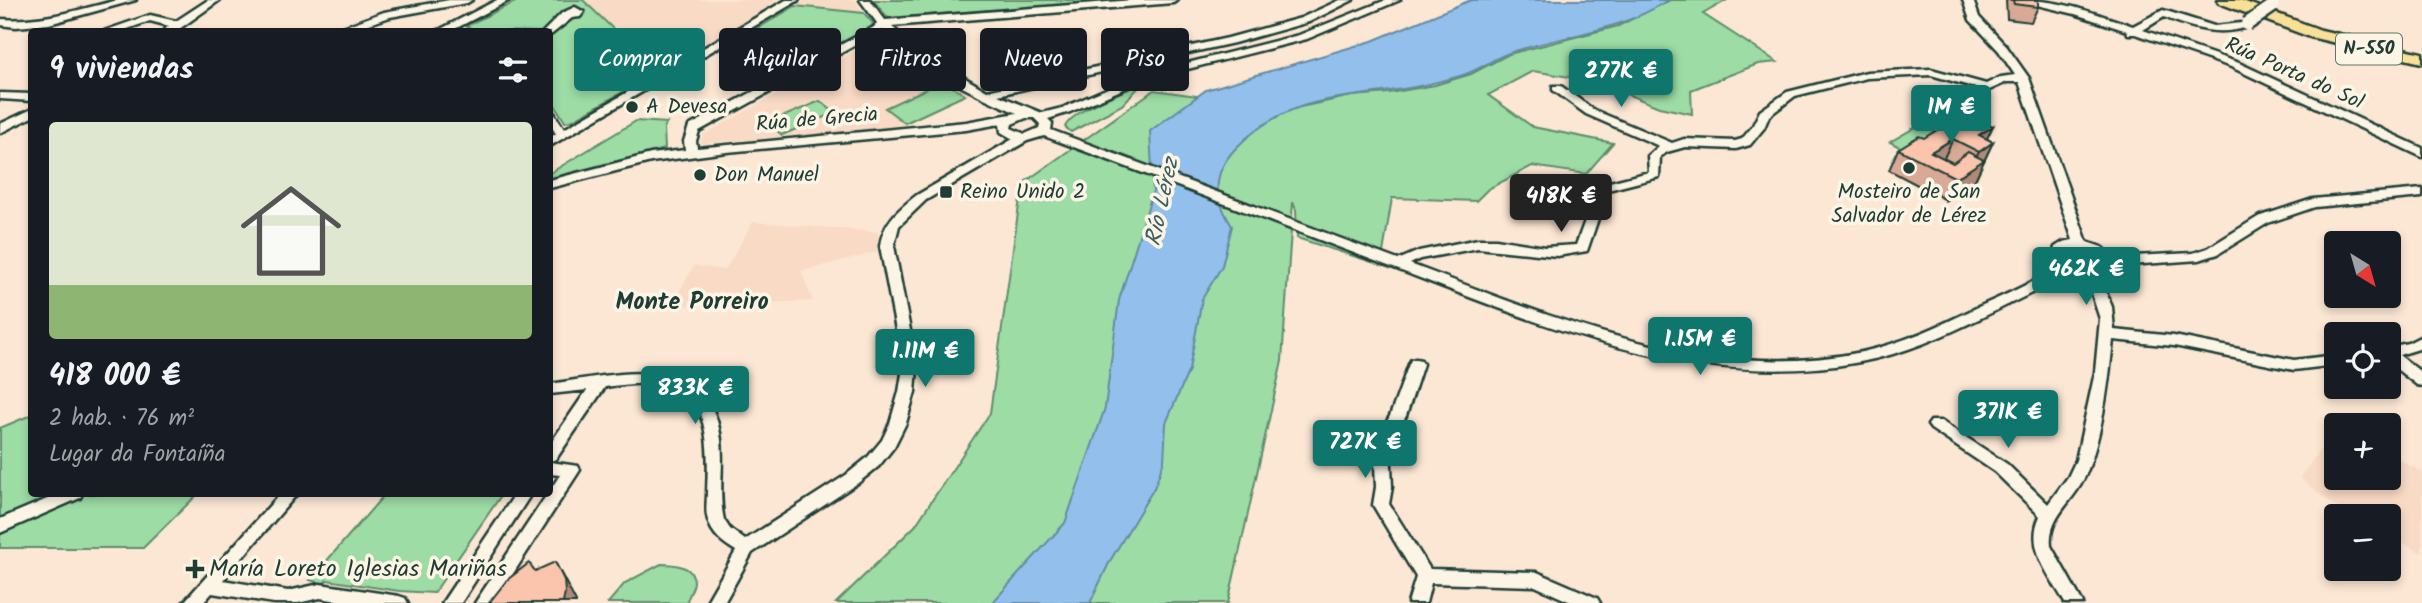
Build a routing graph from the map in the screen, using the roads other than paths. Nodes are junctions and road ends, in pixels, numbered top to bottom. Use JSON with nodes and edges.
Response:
{"nodes":[{"id":1,"x":131,"y":0,"type":"edge"},
{"id":2,"x":215,"y":0,"type":"edge"},
{"id":3,"x":467,"y":0,"type":"edge"},
{"id":4,"x":505,"y":0,"type":"edge"},
{"id":5,"x":794,"y":0,"type":"edge"},
{"id":6,"x":865,"y":0,"type":"edge"},
{"id":7,"x":1173,"y":0,"type":"edge"},
{"id":8,"x":1348,"y":0,"type":"edge"},
{"id":9,"x":1395,"y":0,"type":"edge"},
{"id":10,"x":1969,"y":0,"type":"edge"},
{"id":11,"x":2028,"y":0,"type":"edge"},
{"id":12,"x":2225,"y":0,"type":"edge"},
{"id":13,"x":2262,"y":0,"type":"edge"},
{"id":14,"x":568,"y":16,"type":"dead end"},
{"id":15,"x":0,"y":22,"type":"edge"},
{"id":16,"x":883,"y":23,"type":"junction"},
{"id":17,"x":179,"y":25,"type":"junction"},
{"id":18,"x":452,"y":26,"type":"junction"},
{"id":19,"x":119,"y":28,"type":"edge"},
{"id":20,"x":174,"y":28,"type":"edge"},
{"id":21,"x":347,"y":28,"type":"edge"},
{"id":22,"x":448,"y":28,"type":"edge"},
{"id":23,"x":456,"y":28,"type":"edge"},
{"id":24,"x":553,"y":28,"type":"edge"},
{"id":25,"x":2132,"y":32,"type":"junction"},
{"id":26,"x":2422,"y":60,"type":"edge"},
{"id":27,"x":1087,"y":74,"type":"edge"},
{"id":28,"x":2023,"y":78,"type":"junction"},
{"id":29,"x":1557,"y":88,"type":"dead end"},
{"id":30,"x":1009,"y":91,"type":"edge"},
{"id":31,"x":1021,"y":91,"type":"edge"},
{"id":32,"x":988,"y":94,"type":"junction"},
{"id":33,"x":0,"y":96,"type":"edge"},
{"id":34,"x":28,"y":99,"type":"edge"},
{"id":35,"x":1008,"y":109,"type":"junction"},
{"id":36,"x":28,"y":115,"type":"edge"},
{"id":37,"x":553,"y":120,"type":"edge"},
{"id":38,"x":1040,"y":122,"type":"junction"},
{"id":39,"x":966,"y":126,"type":"junction"},
{"id":40,"x":0,"y":129,"type":"edge"},
{"id":41,"x":1007,"y":133,"type":"junction"},
{"id":42,"x":562,"y":134,"type":"junction"},
{"id":43,"x":1023,"y":138,"type":"junction"},
{"id":44,"x":553,"y":140,"type":"edge"},
{"id":45,"x":1669,"y":146,"type":"junction"},
{"id":46,"x":692,"y":152,"type":"junction"},
{"id":47,"x":2422,"y":153,"type":"edge"},
{"id":48,"x":553,"y":183,"type":"edge"},
{"id":49,"x":2422,"y":193,"type":"edge"},
{"id":50,"x":2081,"y":244,"type":"junction"},
{"id":51,"x":2110,"y":262,"type":"junction"},
{"id":52,"x":1401,"y":265,"type":"junction"},
{"id":53,"x":2069,"y":265,"type":"junction"},
{"id":54,"x":2091,"y":273,"type":"junction"},
{"id":55,"x":2108,"y":334,"type":"junction"},
{"id":56,"x":2422,"y":341,"type":"edge"},
{"id":57,"x":2401,"y":350,"type":"edge"},
{"id":58,"x":2324,"y":361,"type":"edge"},
{"id":59,"x":1416,"y":364,"type":"dead end"},
{"id":60,"x":2401,"y":364,"type":"edge"},
{"id":61,"x":2422,"y":381,"type":"edge"},
{"id":62,"x":599,"y":384,"type":"junction"},
{"id":63,"x":553,"y":389,"type":"edge"},
{"id":64,"x":1936,"y":425,"type":"dead end"},
{"id":65,"x":553,"y":451,"type":"edge"},
{"id":66,"x":553,"y":468,"type":"edge"},
{"id":67,"x":67,"y":497,"type":"edge"},
{"id":68,"x":286,"y":497,"type":"edge"},
{"id":69,"x":521,"y":497,"type":"edge"},
{"id":70,"x":2049,"y":515,"type":"junction"},
{"id":71,"x":0,"y":526,"type":"edge"},
{"id":72,"x":746,"y":548,"type":"junction"},
{"id":73,"x":1425,"y":576,"type":"junction"},
{"id":74,"x":208,"y":584,"type":"junction"},
{"id":75,"x":192,"y":603,"type":"edge"},
{"id":76,"x":399,"y":603,"type":"edge"},
{"id":77,"x":451,"y":603,"type":"edge"},
{"id":78,"x":484,"y":603,"type":"edge"},
{"id":79,"x":715,"y":603,"type":"edge"},
{"id":80,"x":1417,"y":603,"type":"edge"},
{"id":81,"x":1591,"y":603,"type":"edge"},
{"id":82,"x":2074,"y":603,"type":"edge"}],
"edges":[{"from":1,"to":15,"type":"street"},
{"from":2,"to":17,"type":"street"},
{"from":3,"to":21,"type":"street"},
{"from":4,"to":18,"type":"street"},
{"from":5,"to":42,"type":"street"},
{"from":6,"to":16,"type":"street"},
{"from":7,"to":16,"type":"street"},
{"from":8,"to":27,"type":"street"},
{"from":9,"to":38,"type":"street"},
{"from":10,"to":28,"type":"street"},
{"from":11,"to":25,"type":"street","name":"Rúa Porta do Sol"},
{"from":12,"to":26,"type":"highway","number":"N-550"},
{"from":13,"to":25,"type":"street","bridge":true},
{"from":14,"to":24,"type":"street"},
{"from":16,"to":32,"type":"street"},
{"from":16,"to":46,"type":"street"},
{"from":17,"to":19,"type":"street"},
{"from":17,"to":20,"type":"street"},
{"from":18,"to":22,"type":"street"},
{"from":18,"to":23,"type":"street"},
{"from":25,"to":47,"type":"street","name":"Rúa Porta do Sol"},
{"from":28,"to":45,"type":"street"},
{"from":28,"to":50,"type":"street"},
{"from":29,"to":45,"type":"street"},
{"from":30,"to":32,"type":"street"},
{"from":31,"to":35,"type":"street"},
{"from":32,"to":35,"type":"street"},
{"from":33,"to":34,"type":"street"},
{"from":35,"to":38,"type":"street","name":"Rúa de Grecia"},
{"from":35,"to":39,"type":"street","name":"Rúa de Grecia"},
{"from":35,"to":41,"type":"street"},
{"from":36,"to":40,"type":"street"},
{"from":37,"to":42,"type":"street"},
{"from":38,"to":43,"type":"street"},
{"from":38,"to":52,"type":"street"},
{"from":39,"to":41,"type":"street","name":"Rúa de Grecia"},
{"from":39,"to":46,"type":"street","name":"Rúa de Grecia"},
{"from":41,"to":43,"type":"street","name":"Rúa de Grecia"},
{"from":42,"to":44,"type":"street"},
{"from":43,"to":72,"type":"street"},
{"from":45,"to":52,"type":"street"},
{"from":46,"to":48,"type":"street","name":"Rúa de Grecia"},
{"from":49,"to":51,"type":"street"},
{"from":50,"to":51,"type":"street"},
{"from":50,"to":53,"type":"street"},
{"from":51,"to":54,"type":"street"},
{"from":52,"to":53,"type":"street"},
{"from":53,"to":54,"type":"street"},
{"from":54,"to":55,"type":"street"},
{"from":55,"to":58,"type":"street"},
{"from":55,"to":70,"type":"street"},
{"from":56,"to":57,"type":"street"},
{"from":59,"to":73,"type":"street"},
{"from":60,"to":61,"type":"street"},
{"from":62,"to":63,"type":"street"},
{"from":62,"to":65,"type":"street"},
{"from":62,"to":72,"type":"street"},
{"from":64,"to":70,"type":"street"},
{"from":66,"to":78,"type":"street"},
{"from":67,"to":71,"type":"street"},
{"from":68,"to":74,"type":"street"},
{"from":69,"to":77,"type":"street"},
{"from":70,"to":82,"type":"street"},
{"from":72,"to":79,"type":"street"},
{"from":73,"to":80,"type":"street"},
{"from":73,"to":81,"type":"street"},
{"from":74,"to":75,"type":"street"},
{"from":74,"to":76,"type":"street"}]}
